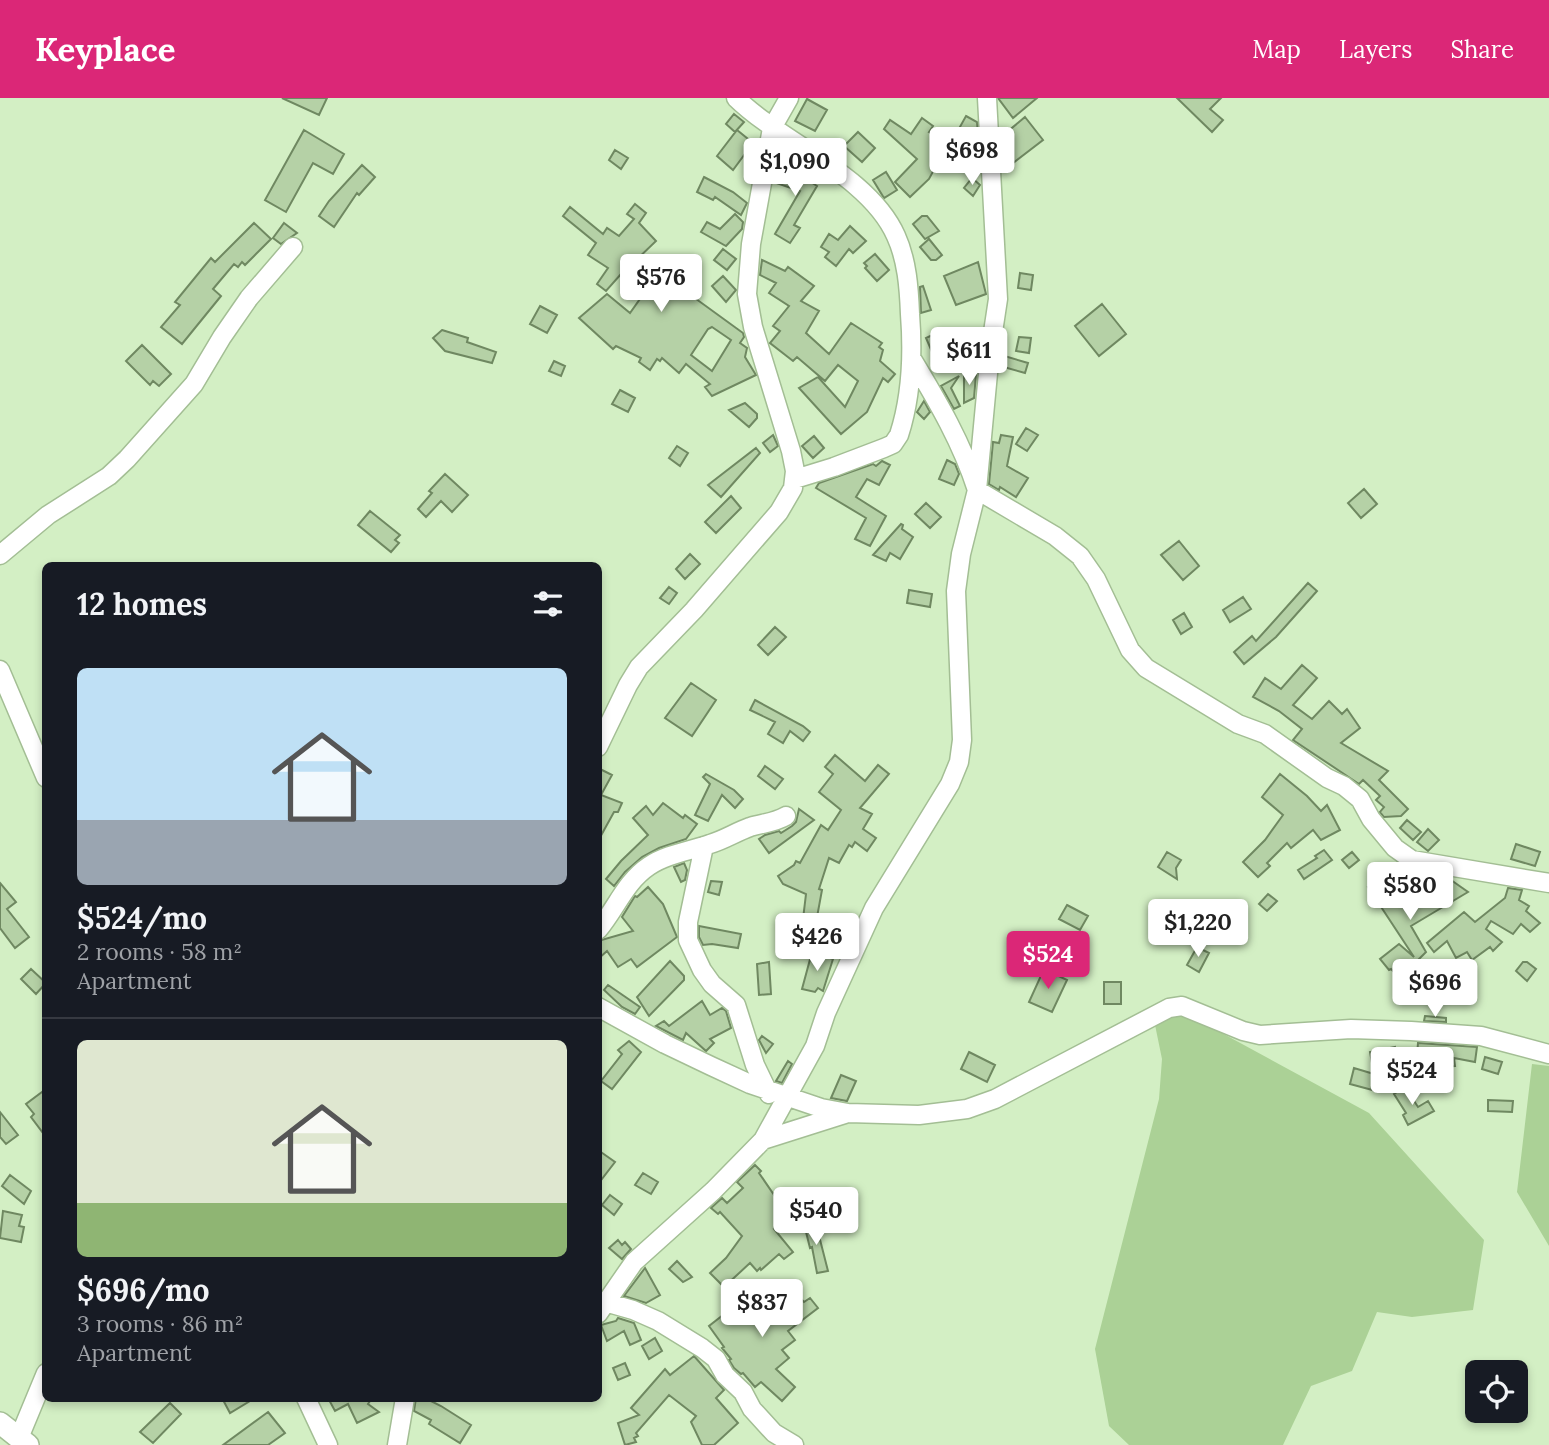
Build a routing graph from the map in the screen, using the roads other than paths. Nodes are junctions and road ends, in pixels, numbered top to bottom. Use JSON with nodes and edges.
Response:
{"nodes":[{"id":1,"x":736,"y":98,"type":"edge"},
{"id":2,"x":789,"y":98,"type":"edge"},
{"id":3,"x":987,"y":98,"type":"edge"},
{"id":4,"x":772,"y":128,"type":"junction"},
{"id":5,"x":293,"y":247,"type":"dead end"},
{"id":6,"x":912,"y":359,"type":"junction"},
{"id":7,"x":794,"y":479,"type":"junction"},
{"id":8,"x":977,"y":491,"type":"junction"},
{"id":9,"x":0,"y":555,"type":"edge"},
{"id":10,"x":0,"y":670,"type":"edge"},
{"id":11,"x":602,"y":739,"type":"edge"},
{"id":12,"x":41,"y":758,"type":"edge"},
{"id":13,"x":786,"y":816,"type":"dead end"},
{"id":14,"x":704,"y":846,"type":"junction"},
{"id":15,"x":1549,"y":883,"type":"edge"},
{"id":16,"x":602,"y":925,"type":"edge"},
{"id":17,"x":602,"y":1009,"type":"edge"},
{"id":18,"x":1549,"y":1054,"type":"edge"},
{"id":19,"x":766,"y":1089,"type":"junction"},
{"id":20,"x":788,"y":1097,"type":"junction"},
{"id":21,"x":848,"y":1113,"type":"junction"},
{"id":22,"x":773,"y":1124,"type":"junction"},
{"id":23,"x":763,"y":1140,"type":"junction"},
{"id":24,"x":602,"y":1308,"type":"edge"},
{"id":25,"x":42,"y":1385,"type":"edge"},
{"id":26,"x":308,"y":1402,"type":"edge"},
{"id":27,"x":404,"y":1402,"type":"edge"},
{"id":28,"x":0,"y":1423,"type":"edge"},
{"id":29,"x":23,"y":1441,"type":"edge"},
{"id":30,"x":328,"y":1445,"type":"edge"},
{"id":31,"x":397,"y":1445,"type":"edge"},
{"id":32,"x":794,"y":1445,"type":"edge"}],
"edges":[{"from":1,"to":4,"type":"street"},
{"from":2,"to":4,"type":"street"},
{"from":3,"to":8,"type":"street"},
{"from":4,"to":6,"type":"street"},
{"from":4,"to":7,"type":"street"},
{"from":5,"to":9,"type":"street"},
{"from":6,"to":7,"type":"street"},
{"from":6,"to":8,"type":"street"},
{"from":7,"to":11,"type":"street"},
{"from":8,"to":15,"type":"street"},
{"from":8,"to":20,"type":"street"},
{"from":10,"to":12,"type":"street"},
{"from":13,"to":14,"type":"street"},
{"from":14,"to":16,"type":"street"},
{"from":14,"to":19,"type":"street"},
{"from":17,"to":19,"type":"street"},
{"from":18,"to":21,"type":"street"},
{"from":19,"to":20,"type":"street"},
{"from":19,"to":22,"type":"street"},
{"from":20,"to":21,"type":"street"},
{"from":20,"to":22,"type":"street"},
{"from":21,"to":23,"type":"street"},
{"from":22,"to":23,"type":"street"},
{"from":23,"to":24,"type":"street"},
{"from":24,"to":32,"type":"street"},
{"from":25,"to":29,"type":"street"},
{"from":26,"to":30,"type":"street"},
{"from":27,"to":31,"type":"street"},
{"from":28,"to":29,"type":"main road"}]}
